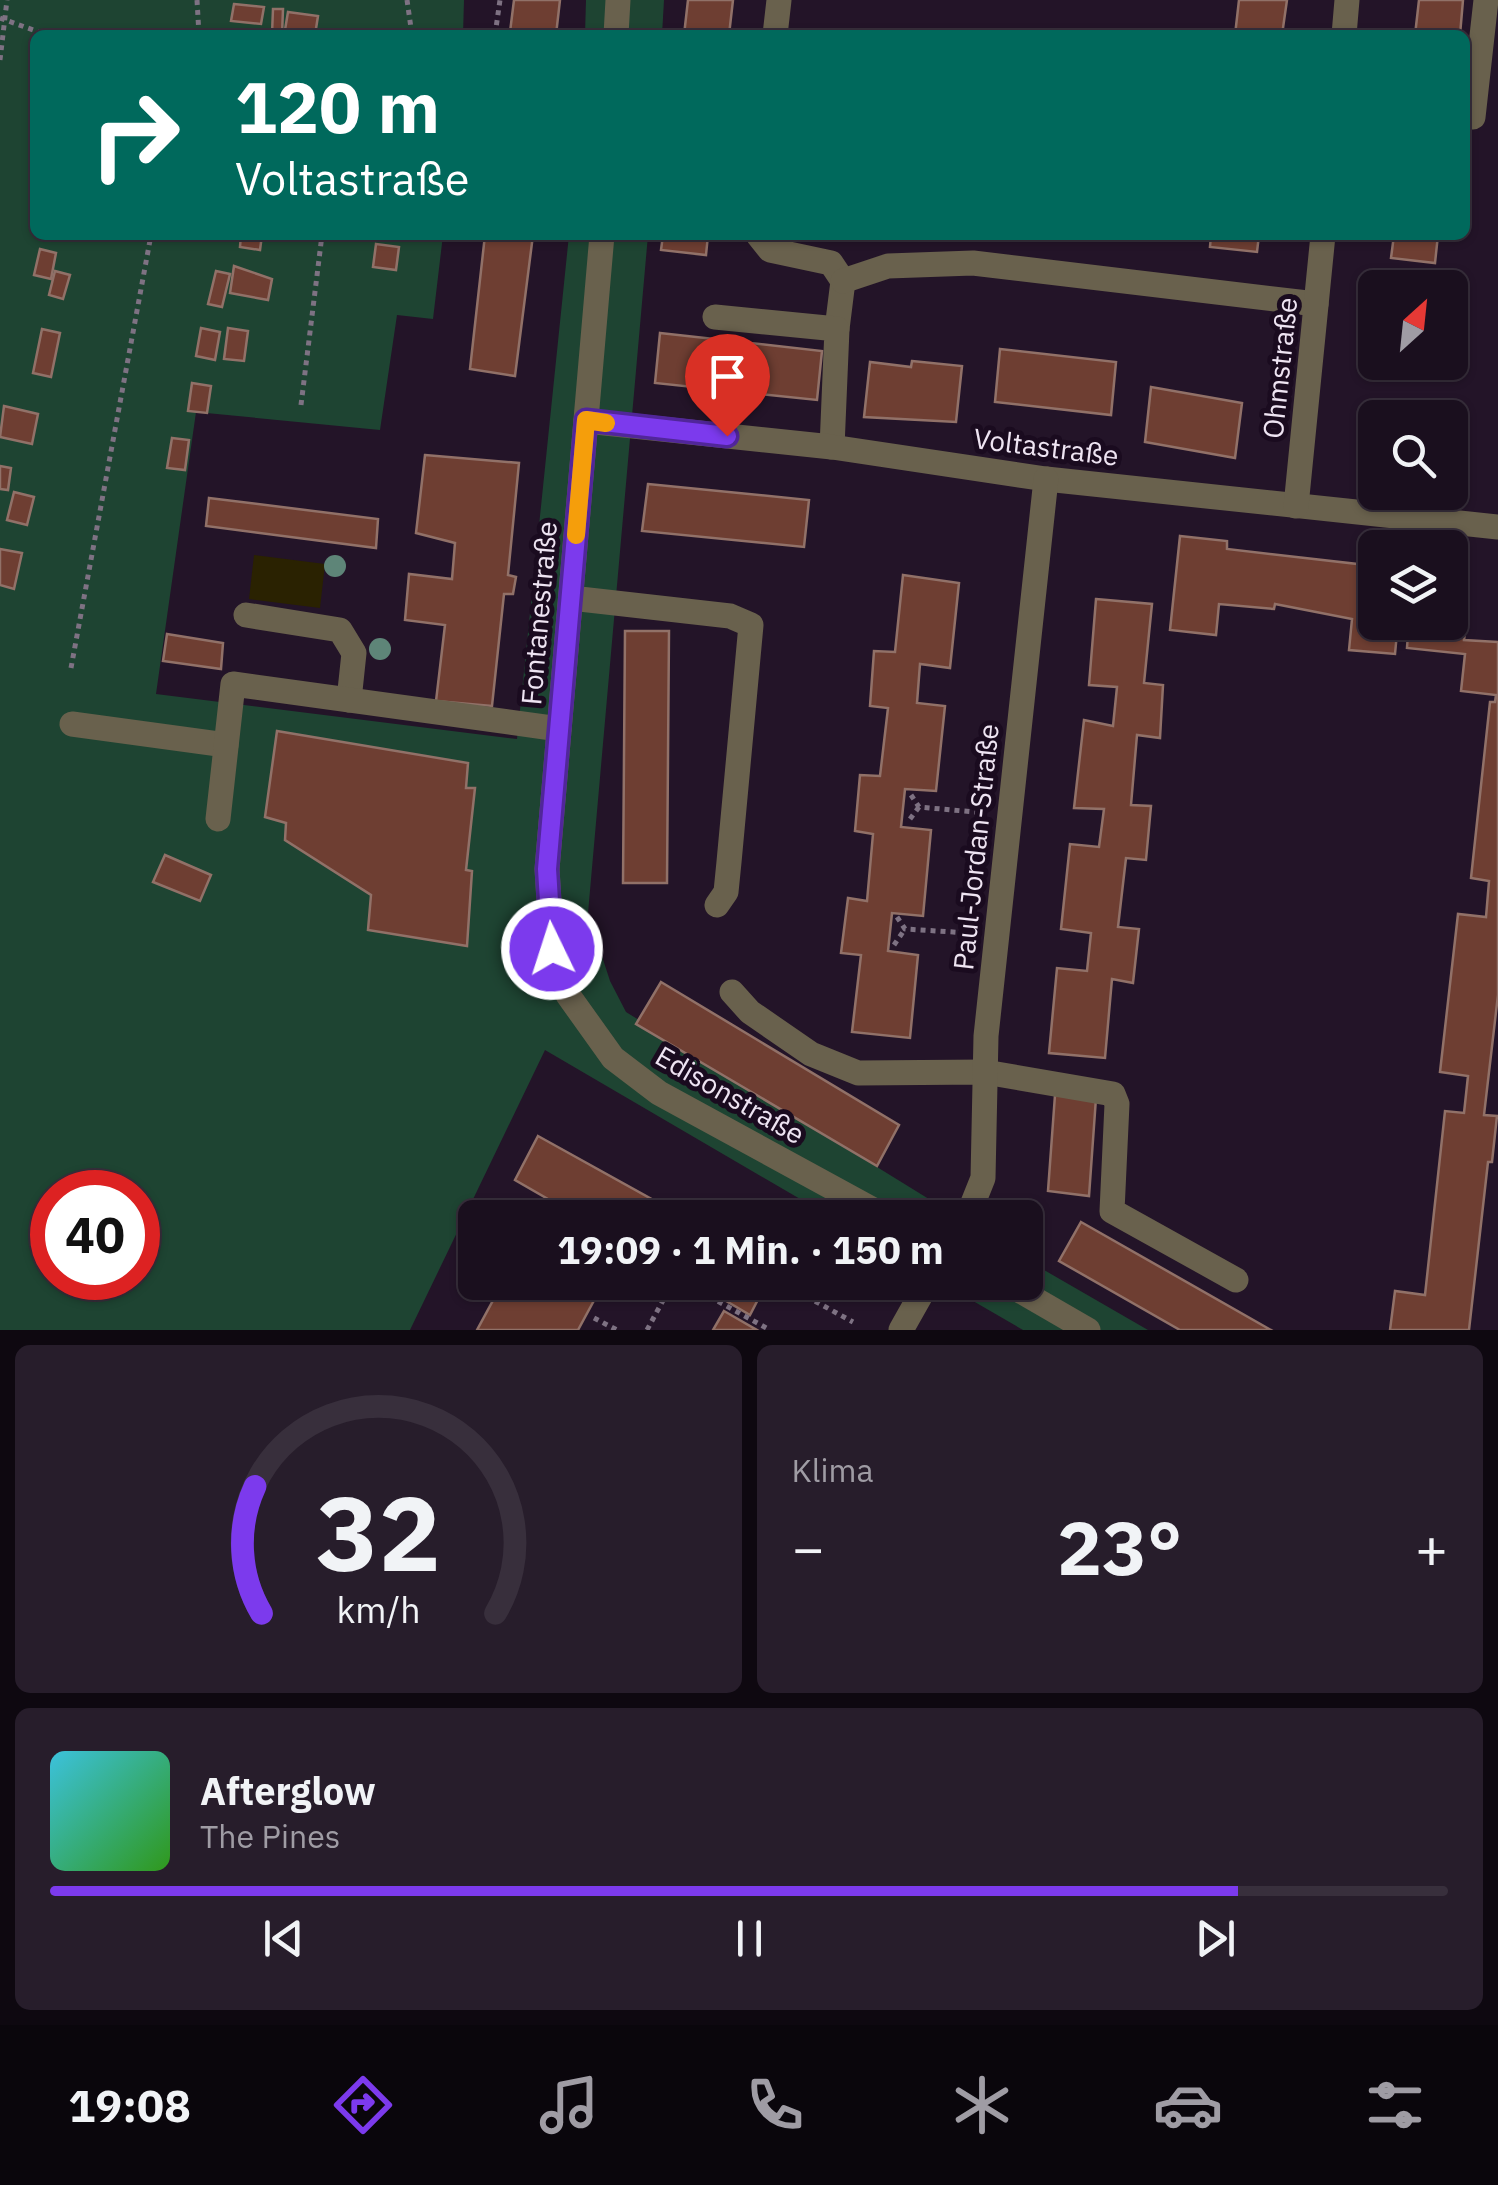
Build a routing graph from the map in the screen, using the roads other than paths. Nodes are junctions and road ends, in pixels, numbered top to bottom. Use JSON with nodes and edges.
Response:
{"nodes":[{"id":1,"x":618,"y":0,"type":"edge"},
{"id":2,"x":778,"y":0,"type":"edge"},
{"id":3,"x":1347,"y":0,"type":"edge"},
{"id":4,"x":1486,"y":0,"type":"edge"},
{"id":5,"x":616,"y":30,"type":"edge"},
{"id":6,"x":775,"y":30,"type":"edge"},
{"id":7,"x":1344,"y":30,"type":"edge"},
{"id":8,"x":1473,"y":117,"type":"dead end"},
{"id":9,"x":602,"y":240,"type":"edge"},
{"id":10,"x":762,"y":240,"type":"edge"},
{"id":11,"x":1322,"y":240,"type":"edge"},
{"id":12,"x":844,"y":280,"type":"junction"},
{"id":13,"x":1316,"y":304,"type":"junction"},
{"id":14,"x":715,"y":317,"type":"dead end"},
{"id":15,"x":837,"y":329,"type":"junction"},
{"id":16,"x":586,"y":420,"type":"junction"},
{"id":17,"x":832,"y":447,"type":"junction"},
{"id":18,"x":1046,"y":480,"type":"junction"},
{"id":19,"x":1296,"y":506,"type":"junction"},
{"id":20,"x":1498,"y":527,"type":"edge"},
{"id":21,"x":571,"y":598,"type":"junction"},
{"id":22,"x":246,"y":616,"type":"dead end"},
{"id":23,"x":349,"y":700,"type":"junction"},
{"id":24,"x":72,"y":724,"type":"dead end"},
{"id":25,"x":559,"y":730,"type":"junction"},
{"id":26,"x":226,"y":744,"type":"junction"},
{"id":27,"x":218,"y":819,"type":"dead end"},
{"id":28,"x":716,"y":905,"type":"dead end"},
{"id":29,"x":732,"y":992,"type":"dead end"},
{"id":30,"x":568,"y":995,"type":"joint"},
{"id":31,"x":985,"y":1072,"type":"junction"},
{"id":32,"x":855,"y":1200,"type":"edge"},
{"id":33,"x":975,"y":1200,"type":"edge"},
{"id":34,"x":1236,"y":1280,"type":"dead end"},
{"id":35,"x":918,"y":1300,"type":"edge"},
{"id":36,"x":1036,"y":1300,"type":"edge"},
{"id":37,"x":901,"y":1330,"type":"edge"},
{"id":38,"x":1088,"y":1330,"type":"edge"}],
"edges":[{"from":1,"to":5,"type":"street"},
{"from":2,"to":6,"type":"street"},
{"from":3,"to":7,"type":"street"},
{"from":4,"to":8,"type":"street"},
{"from":9,"to":16,"type":"street","name":"Fontanestraße"},
{"from":10,"to":12,"type":"street"},
{"from":11,"to":13,"type":"street","name":"Ohmstraße"},
{"from":12,"to":13,"type":"street"},
{"from":12,"to":15,"type":"street"},
{"from":13,"to":19,"type":"street","name":"Ohmstraße"},
{"from":14,"to":15,"type":"street"},
{"from":15,"to":17,"type":"street"},
{"from":16,"to":17,"type":"street","name":"Voltastraße"},
{"from":16,"to":21,"type":"street","name":"Fontanestraße"},
{"from":17,"to":18,"type":"street","name":"Voltastraße"},
{"from":18,"to":19,"type":"street","name":"Voltastraße"},
{"from":18,"to":31,"type":"street","name":"Paul-Jordan-Straße"},
{"from":19,"to":20,"type":"street","name":"Voltastraße"},
{"from":21,"to":25,"type":"street","name":"Fontanestraße"},
{"from":21,"to":28,"type":"street"},
{"from":22,"to":23,"type":"street"},
{"from":23,"to":25,"type":"street"},
{"from":23,"to":26,"type":"street"},
{"from":24,"to":26,"type":"street"},
{"from":25,"to":30,"type":"street","name":"Fontanestraße"},
{"from":26,"to":27,"type":"street"},
{"from":29,"to":31,"type":"street"},
{"from":30,"to":32,"type":"street","name":"Edisonstraße"},
{"from":31,"to":33,"type":"street","name":"Paul-Jordan-Straße"},
{"from":31,"to":34,"type":"street"},
{"from":35,"to":37,"type":"street"},
{"from":36,"to":38,"type":"street"}]}
